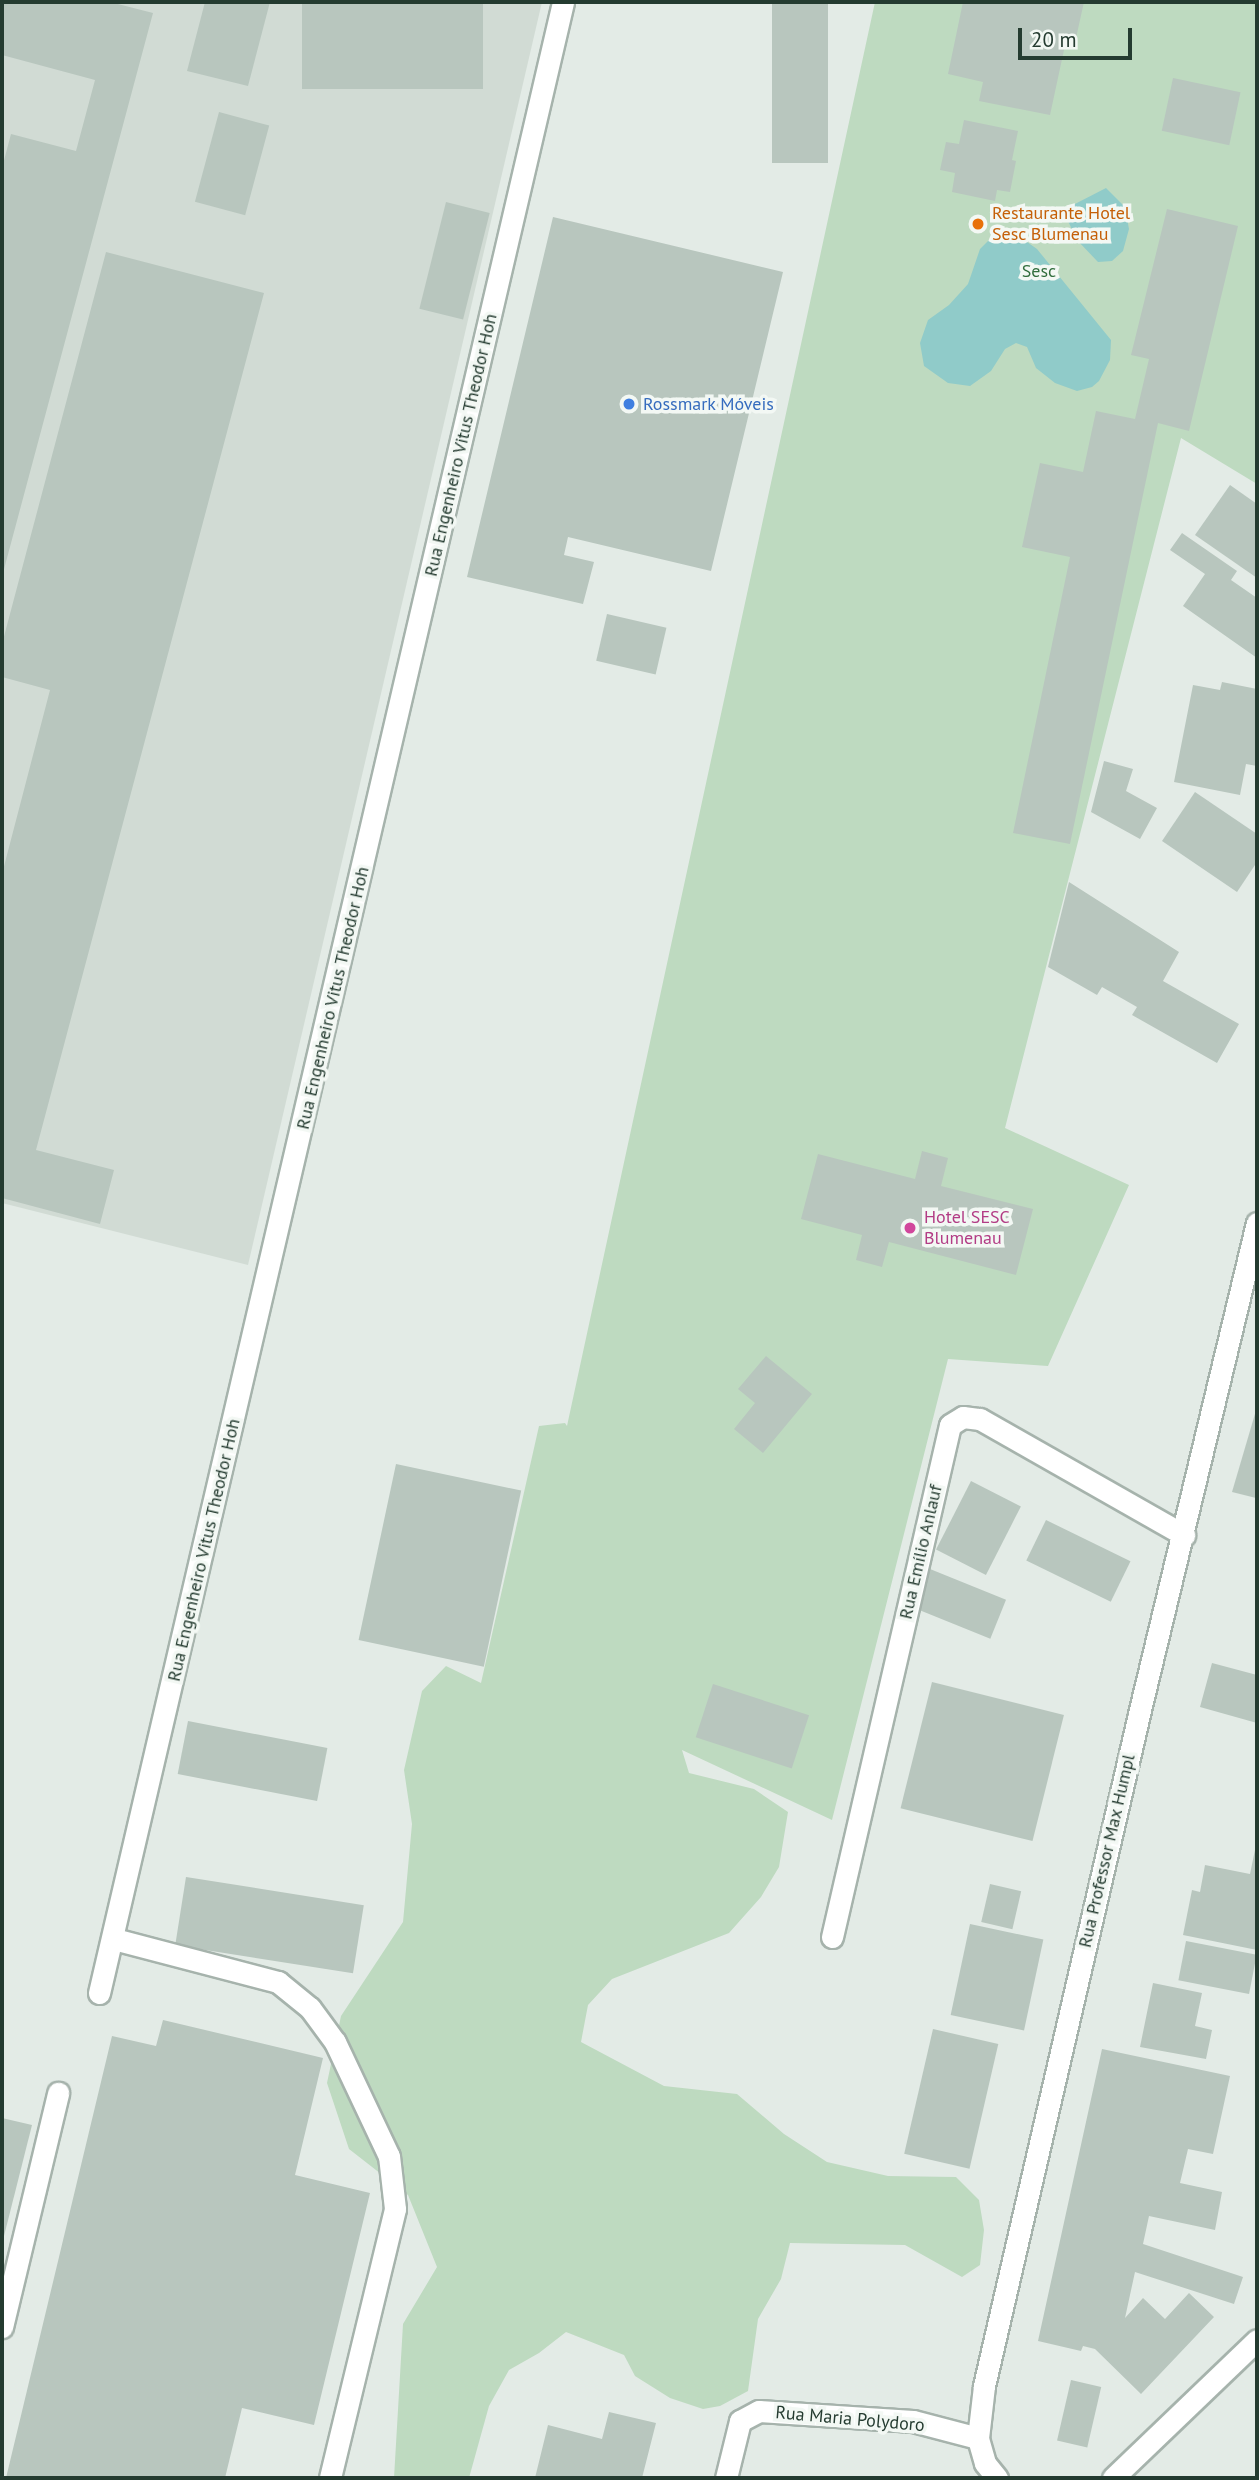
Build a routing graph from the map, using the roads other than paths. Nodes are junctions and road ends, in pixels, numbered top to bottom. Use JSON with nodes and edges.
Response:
{"nodes":[{"id":1,"x":563,"y":2,"type":"edge"},
{"id":2,"x":1257,"y":1223,"type":"edge"},
{"id":3,"x":1184,"y":1535,"type":"junction"},
{"id":4,"x":832,"y":1937,"type":"dead end"},
{"id":5,"x":114,"y":1939,"type":"junction"},
{"id":6,"x":99,"y":1993,"type":"dead end"},
{"id":7,"x":58,"y":2092,"type":"dead end"},
{"id":8,"x":2,"y":2326,"type":"edge"},
{"id":9,"x":1257,"y":2340,"type":"edge"},
{"id":10,"x":978,"y":2438,"type":"junction"},
{"id":11,"x":330,"y":2478,"type":"edge"},
{"id":12,"x":726,"y":2478,"type":"edge"},
{"id":13,"x":997,"y":2478,"type":"edge"},
{"id":14,"x":1113,"y":2478,"type":"edge"}],
"edges":[{"from":1,"to":5,"type":"street","name":"Rua Engenheiro Vitus Theodor Hoh"},
{"from":2,"to":3,"type":"street","name":"Rua Professor Max Humpl"},
{"from":3,"to":4,"type":"street","name":"Rua Emílio Anlauf"},
{"from":3,"to":10,"type":"street","name":"Rua Professor Max Humpl"},
{"from":5,"to":6,"type":"street","name":"Rua Engenheiro Vitus Theodor Hoh"},
{"from":5,"to":11,"type":"street"},
{"from":7,"to":8,"type":"street"},
{"from":9,"to":14,"type":"street"},
{"from":10,"to":12,"type":"street","name":"Rua Maria Polydoro"},
{"from":10,"to":13,"type":"street","name":"Rua Professor Max Humpl"}]}
